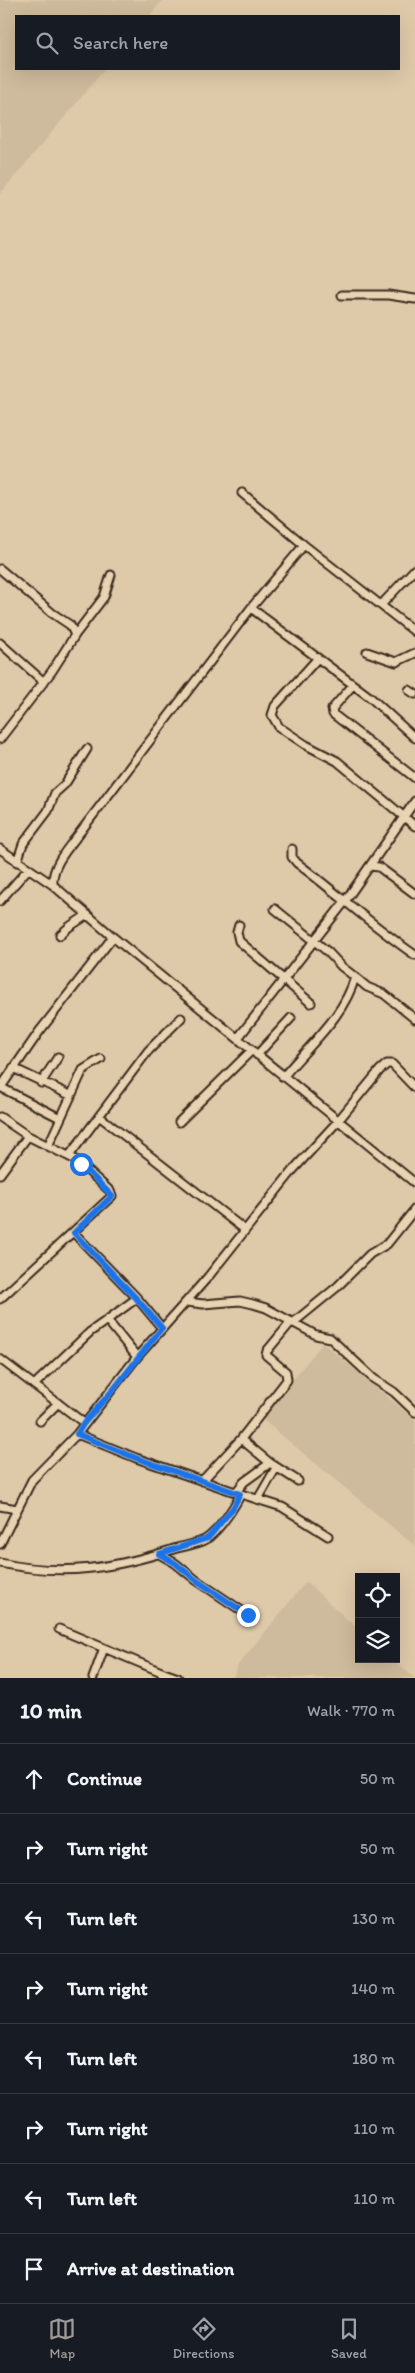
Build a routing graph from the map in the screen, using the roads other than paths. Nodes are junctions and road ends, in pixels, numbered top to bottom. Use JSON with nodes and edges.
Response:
{"nodes":[{"id":1,"x":342,"y":295,"type":"dead end"},
{"id":2,"x":415,"y":299,"type":"edge"},
{"id":3,"x":242,"y":493,"type":"dead end"},
{"id":4,"x":304,"y":545,"type":"junction"},
{"id":5,"x":415,"y":568,"type":"edge"},
{"id":6,"x":0,"y":569,"type":"edge"},
{"id":7,"x":111,"y":575,"type":"dead end"},
{"id":8,"x":381,"y":606,"type":"junction"},
{"id":9,"x":251,"y":608,"type":"junction"},
{"id":10,"x":415,"y":632,"type":"edge"},
{"id":11,"x":75,"y":635,"type":"junction"},
{"id":12,"x":0,"y":643,"type":"edge"},
{"id":13,"x":367,"y":652,"type":"dead end"},
{"id":14,"x":415,"y":653,"type":"edge"},
{"id":15,"x":317,"y":659,"type":"junction"},
{"id":16,"x":44,"y":682,"type":"junction"},
{"id":17,"x":352,"y":686,"type":"junction"},
{"id":18,"x":0,"y":738,"type":"edge"},
{"id":19,"x":415,"y":738,"type":"edge"},
{"id":20,"x":88,"y":749,"type":"dead end"},
{"id":21,"x":415,"y":778,"type":"edge"},
{"id":22,"x":415,"y":801,"type":"edge"},
{"id":23,"x":409,"y":820,"type":"edge"},
{"id":24,"x":292,"y":849,"type":"dead end"},
{"id":25,"x":3,"y":852,"type":"edge"},
{"id":26,"x":378,"y":856,"type":"junction"},
{"id":27,"x":0,"y":862,"type":"edge"},
{"id":28,"x":17,"y":862,"type":"junction"},
{"id":29,"x":370,"y":866,"type":"junction"},
{"id":30,"x":379,"y":867,"type":"junction"},
{"id":31,"x":28,"y":869,"type":"junction"},
{"id":32,"x":49,"y":878,"type":"junction"},
{"id":33,"x":415,"y":894,"type":"edge"},
{"id":34,"x":346,"y":900,"type":"junction"},
{"id":35,"x":0,"y":901,"type":"edge"},
{"id":36,"x":275,"y":909,"type":"dead end"},
{"id":37,"x":87,"y":916,"type":"junction"},
{"id":38,"x":239,"y":925,"type":"dead end"},
{"id":39,"x":60,"y":935,"type":"dead end"},
{"id":40,"x":113,"y":938,"type":"junction"},
{"id":41,"x":313,"y":940,"type":"junction"},
{"id":42,"x":415,"y":954,"type":"edge"},
{"id":43,"x":355,"y":978,"type":"junction"},
{"id":44,"x":282,"y":980,"type":"junction"},
{"id":45,"x":311,"y":1003,"type":"dead end"},
{"id":46,"x":180,"y":1018,"type":"dead end"},
{"id":47,"x":291,"y":1018,"type":"dead end"},
{"id":48,"x":415,"y":1019,"type":"edge"},
{"id":49,"x":238,"y":1038,"type":"junction"},
{"id":50,"x":255,"y":1052,"type":"junction"},
{"id":51,"x":58,"y":1056,"type":"dead end"},
{"id":52,"x":101,"y":1059,"type":"dead end"},
{"id":53,"x":13,"y":1068,"type":"junction"},
{"id":54,"x":284,"y":1077,"type":"junction"},
{"id":55,"x":41,"y":1083,"type":"junction"},
{"id":56,"x":0,"y":1087,"type":"edge"},
{"id":57,"x":415,"y":1088,"type":"edge"},
{"id":58,"x":70,"y":1095,"type":"junction"},
{"id":59,"x":99,"y":1116,"type":"junction"},
{"id":60,"x":0,"y":1118,"type":"edge"},
{"id":61,"x":60,"y":1118,"type":"junction"},
{"id":62,"x":338,"y":1121,"type":"junction"},
{"id":63,"x":179,"y":1122,"type":"dead end"},
{"id":64,"x":28,"y":1136,"type":"junction"},
{"id":65,"x":48,"y":1146,"type":"junction"},
{"id":66,"x":69,"y":1156,"type":"junction"},
{"id":67,"x":0,"y":1174,"type":"edge"},
{"id":68,"x":415,"y":1182,"type":"edge"},
{"id":69,"x":415,"y":1209,"type":"edge"},
{"id":70,"x":245,"y":1230,"type":"junction"},
{"id":71,"x":74,"y":1233,"type":"junction"},
{"id":72,"x":136,"y":1298,"type":"junction"},
{"id":73,"x":0,"y":1299,"type":"edge"},
{"id":74,"x":187,"y":1302,"type":"junction"},
{"id":75,"x":107,"y":1320,"type":"junction"},
{"id":76,"x":292,"y":1322,"type":"junction"},
{"id":77,"x":162,"y":1328,"type":"junction"},
{"id":78,"x":137,"y":1357,"type":"junction"},
{"id":79,"x":0,"y":1359,"type":"edge"},
{"id":80,"x":34,"y":1384,"type":"junction"},
{"id":81,"x":58,"y":1403,"type":"junction"},
{"id":82,"x":415,"y":1412,"type":"edge"},
{"id":83,"x":40,"y":1421,"type":"dead end"},
{"id":84,"x":84,"y":1423,"type":"junction"},
{"id":85,"x":77,"y":1434,"type":"junction"},
{"id":86,"x":241,"y":1439,"type":"junction"},
{"id":87,"x":270,"y":1463,"type":"junction"},
{"id":88,"x":276,"y":1468,"type":"junction"},
{"id":89,"x":202,"y":1481,"type":"junction"},
{"id":90,"x":298,"y":1481,"type":"dead end"},
{"id":91,"x":238,"y":1493,"type":"junction"},
{"id":92,"x":258,"y":1499,"type":"junction"},
{"id":93,"x":0,"y":1506,"type":"edge"},
{"id":94,"x":17,"y":1509,"type":"junction"},
{"id":95,"x":328,"y":1536,"type":"dead end"},
{"id":96,"x":0,"y":1544,"type":"edge"},
{"id":97,"x":159,"y":1554,"type":"junction"},
{"id":98,"x":0,"y":1564,"type":"edge"},
{"id":99,"x":248,"y":1615,"type":"dead end"},
{"id":100,"x":59,"y":1629,"type":"dead end"},
{"id":101,"x":104,"y":1648,"type":"junction"},
{"id":102,"x":163,"y":1675,"type":"edge"},
{"id":103,"x":93,"y":1678,"type":"edge"},
{"id":104,"x":178,"y":1678,"type":"edge"}],
"edges":[{"from":1,"to":2,"type":"street"},
{"from":3,"to":4,"type":"street"},
{"from":4,"to":8,"type":"street"},
{"from":4,"to":9,"type":"street"},
{"from":5,"to":8,"type":"street"},
{"from":6,"to":11,"type":"street"},
{"from":7,"to":11,"type":"street"},
{"from":8,"to":10,"type":"street"},
{"from":9,"to":15,"type":"street"},
{"from":9,"to":32,"type":"street"},
{"from":11,"to":16,"type":"street"},
{"from":12,"to":16,"type":"street"},
{"from":13,"to":14,"type":"street"},
{"from":15,"to":17,"type":"street"},
{"from":15,"to":23,"type":"street"},
{"from":16,"to":18,"type":"street"},
{"from":17,"to":19,"type":"street"},
{"from":17,"to":21,"type":"street"},
{"from":20,"to":28,"type":"street"},
{"from":22,"to":23,"type":"street"},
{"from":23,"to":26,"type":"street"},
{"from":24,"to":34,"type":"street"},
{"from":25,"to":27,"type":"street"},
{"from":25,"to":28,"type":"street"},
{"from":26,"to":29,"type":"street"},
{"from":26,"to":30,"type":"street"},
{"from":28,"to":31,"type":"street"},
{"from":29,"to":30,"type":"street"},
{"from":29,"to":34,"type":"street"},
{"from":30,"to":33,"type":"street"},
{"from":31,"to":32,"type":"street"},
{"from":31,"to":35,"type":"street"},
{"from":32,"to":37,"type":"street"},
{"from":34,"to":41,"type":"street"},
{"from":34,"to":42,"type":"street"},
{"from":36,"to":41,"type":"street"},
{"from":37,"to":39,"type":"street"},
{"from":37,"to":40,"type":"street"},
{"from":38,"to":44,"type":"street"},
{"from":40,"to":49,"type":"street"},
{"from":40,"to":53,"type":"street"},
{"from":41,"to":43,"type":"street"},
{"from":41,"to":44,"type":"street"},
{"from":43,"to":48,"type":"street"},
{"from":43,"to":54,"type":"street"},
{"from":44,"to":45,"type":"street"},
{"from":44,"to":49,"type":"street"},
{"from":46,"to":59,"type":"street"},
{"from":47,"to":50,"type":"street"},
{"from":49,"to":50,"type":"street"},
{"from":50,"to":54,"type":"street"},
{"from":50,"to":63,"type":"street"},
{"from":51,"to":55,"type":"street"},
{"from":52,"to":58,"type":"street"},
{"from":53,"to":55,"type":"street"},
{"from":53,"to":56,"type":"street"},
{"from":54,"to":62,"type":"street"},
{"from":55,"to":58,"type":"street"},
{"from":56,"to":61,"type":"street"},
{"from":57,"to":62,"type":"street"},
{"from":58,"to":61,"type":"street"},
{"from":59,"to":66,"type":"street"},
{"from":59,"to":70,"type":"street"},
{"from":60,"to":64,"type":"street"},
{"from":61,"to":65,"type":"street"},
{"from":62,"to":68,"type":"street"},
{"from":62,"to":70,"type":"street"},
{"from":64,"to":65,"type":"street"},
{"from":64,"to":67,"type":"street"},
{"from":65,"to":66,"type":"street"},
{"from":66,"to":71,"type":"street"},
{"from":69,"to":76,"type":"street"},
{"from":70,"to":74,"type":"street"},
{"from":71,"to":72,"type":"street"},
{"from":71,"to":73,"type":"street"},
{"from":72,"to":75,"type":"street"},
{"from":72,"to":77,"type":"street"},
{"from":74,"to":76,"type":"street"},
{"from":74,"to":77,"type":"street"},
{"from":75,"to":78,"type":"street"},
{"from":75,"to":80,"type":"street"},
{"from":76,"to":82,"type":"street"},
{"from":76,"to":86,"type":"street"},
{"from":77,"to":78,"type":"street"},
{"from":78,"to":84,"type":"street"},
{"from":79,"to":80,"type":"street"},
{"from":80,"to":81,"type":"street"},
{"from":81,"to":83,"type":"street"},
{"from":81,"to":84,"type":"street"},
{"from":84,"to":85,"type":"street"},
{"from":85,"to":89,"type":"street"},
{"from":85,"to":94,"type":"street"},
{"from":86,"to":87,"type":"street"},
{"from":86,"to":89,"type":"street"},
{"from":87,"to":88,"type":"street"},
{"from":87,"to":91,"type":"street"},
{"from":88,"to":90,"type":"street"},
{"from":88,"to":92,"type":"street"},
{"from":89,"to":91,"type":"street"},
{"from":91,"to":92,"type":"street"},
{"from":91,"to":97,"type":"street"},
{"from":92,"to":95,"type":"street"},
{"from":93,"to":94,"type":"street"},
{"from":94,"to":96,"type":"street"},
{"from":97,"to":98,"type":"street"},
{"from":97,"to":99,"type":"street"},
{"from":100,"to":101,"type":"street"},
{"from":101,"to":102,"type":"street"},
{"from":101,"to":103,"type":"street"},
{"from":102,"to":104,"type":"street"}]}
